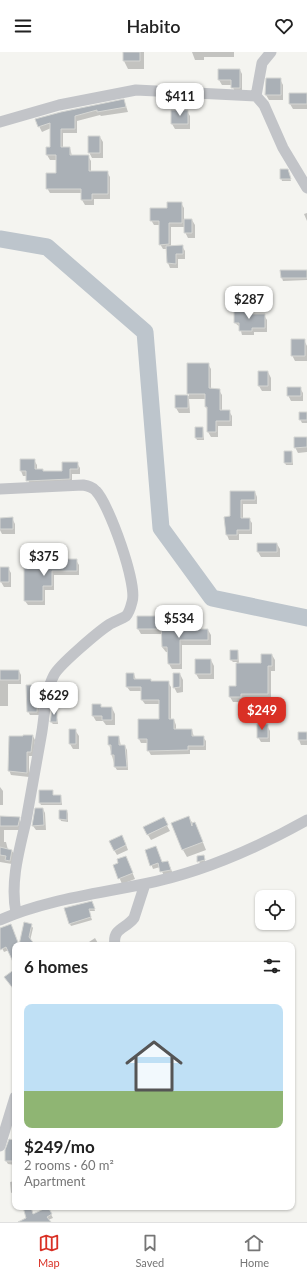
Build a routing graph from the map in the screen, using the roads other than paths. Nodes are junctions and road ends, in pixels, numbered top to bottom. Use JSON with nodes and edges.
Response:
{"nodes":[{"id":1,"x":271,"y":52,"type":"edge"},
{"id":2,"x":256,"y":96,"type":"junction"},
{"id":3,"x":0,"y":122,"type":"edge"},
{"id":4,"x":307,"y":188,"type":"edge"},
{"id":5,"x":0,"y":489,"type":"edge"},
{"id":6,"x":307,"y":820,"type":"edge"},
{"id":7,"x":145,"y":884,"type":"junction"},
{"id":8,"x":16,"y":913,"type":"junction"},
{"id":9,"x":0,"y":920,"type":"edge"},
{"id":10,"x":115,"y":942,"type":"edge"},
{"id":11,"x":12,"y":1107,"type":"edge"},
{"id":12,"x":0,"y":1146,"type":"edge"}],
"edges":[{"from":1,"to":2,"type":"street"},
{"from":2,"to":3,"type":"street"},
{"from":2,"to":4,"type":"street"},
{"from":5,"to":8,"type":"street"},
{"from":6,"to":7,"type":"street"},
{"from":7,"to":8,"type":"street"},
{"from":7,"to":10,"type":"street"},
{"from":8,"to":9,"type":"street"},
{"from":11,"to":12,"type":"street"}]}
